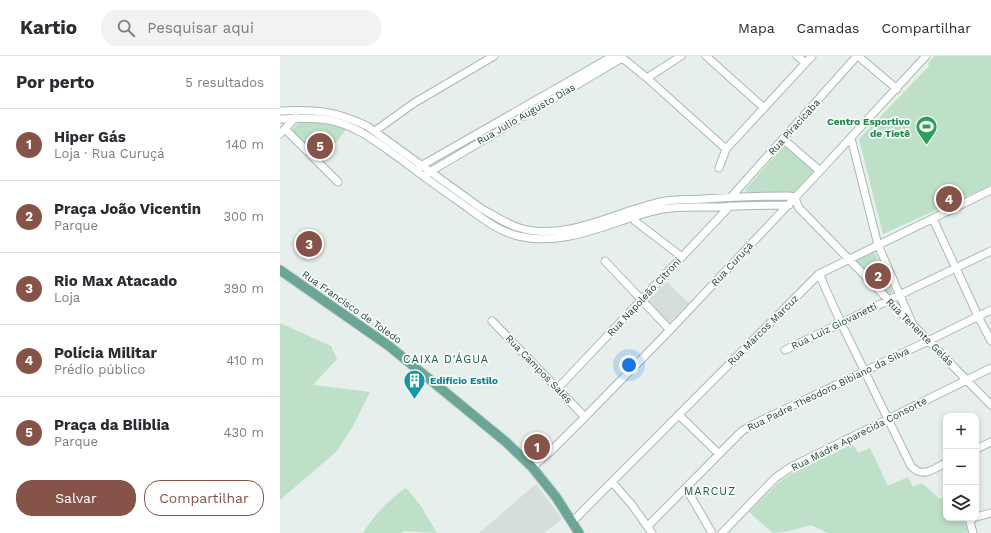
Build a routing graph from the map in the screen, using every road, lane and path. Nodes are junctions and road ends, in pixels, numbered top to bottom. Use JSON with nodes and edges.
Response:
{"nodes":[{"id":1,"x":494,"y":56,"type":"edge"},
{"id":2,"x":613,"y":56,"type":"edge"},
{"id":3,"x":681,"y":56,"type":"edge"},
{"id":4,"x":706,"y":56,"type":"edge"},
{"id":5,"x":797,"y":56,"type":"edge"},
{"id":6,"x":812,"y":56,"type":"edge"},
{"id":7,"x":858,"y":56,"type":"edge"},
{"id":8,"x":926,"y":56,"type":"edge"},
{"id":9,"x":621,"y":57,"type":"edge"},
{"id":10,"x":806,"y":63,"type":"junction"},
{"id":11,"x":647,"y":78,"type":"junction"},
{"id":12,"x":897,"y":89,"type":"junction"},
{"id":13,"x":764,"y":108,"type":"junction"},
{"id":14,"x":300,"y":110,"type":"junction"},
{"id":15,"x":280,"y":111,"type":"edge"},
{"id":16,"x":295,"y":118,"type":"junction"},
{"id":17,"x":280,"y":119,"type":"edge"},
{"id":18,"x":282,"y":131,"type":"edge"},
{"id":19,"x":375,"y":131,"type":"junction"},
{"id":20,"x":851,"y":138,"type":"junction"},
{"id":21,"x":783,"y":139,"type":"junction"},
{"id":22,"x":726,"y":150,"type":"junction"},
{"id":23,"x":421,"y":165,"type":"junction"},
{"id":24,"x":719,"y":168,"type":"dead end"},
{"id":25,"x":414,"y":169,"type":"junction"},
{"id":26,"x":430,"y":171,"type":"junction"},
{"id":27,"x":820,"y":171,"type":"junction"},
{"id":28,"x":424,"y":176,"type":"junction"},
{"id":29,"x":338,"y":182,"type":"dead end"},
{"id":30,"x":991,"y":190,"type":"edge"},
{"id":31,"x":792,"y":196,"type":"junction"},
{"id":32,"x":731,"y":197,"type":"junction"},
{"id":33,"x":787,"y":205,"type":"junction"},
{"id":34,"x":730,"y":206,"type":"junction"},
{"id":35,"x":799,"y":208,"type":"junction"},
{"id":36,"x":632,"y":213,"type":"junction"},
{"id":37,"x":933,"y":219,"type":"junction"},
{"id":38,"x":878,"y":245,"type":"junction"},
{"id":39,"x":991,"y":251,"type":"edge"},
{"id":40,"x":682,"y":257,"type":"junction"},
{"id":41,"x":849,"y":259,"type":"junction"},
{"id":42,"x":605,"y":260,"type":"dead end"},
{"id":43,"x":956,"y":267,"type":"junction"},
{"id":44,"x":280,"y":270,"type":"edge"},
{"id":45,"x":819,"y":274,"type":"junction"},
{"id":46,"x":900,"y":294,"type":"junction"},
{"id":47,"x":641,"y":300,"type":"junction"},
{"id":48,"x":888,"y":300,"type":"junction"},
{"id":49,"x":991,"y":310,"type":"edge"},
{"id":50,"x":978,"y":316,"type":"junction"},
{"id":51,"x":492,"y":321,"type":"dead end"},
{"id":52,"x":841,"y":323,"type":"junction"},
{"id":53,"x":914,"y":327,"type":"junction"},
{"id":54,"x":670,"y":330,"type":"junction"},
{"id":55,"x":928,"y":341,"type":"junction"},
{"id":56,"x":991,"y":341,"type":"edge"},
{"id":57,"x":785,"y":350,"type":"dead end"},
{"id":58,"x":991,"y":368,"type":"edge"},
{"id":59,"x":864,"y":371,"type":"junction"},
{"id":60,"x":967,"y":380,"type":"junction"},
{"id":61,"x":558,"y":388,"type":"junction"},
{"id":62,"x":991,"y":405,"type":"edge"},
{"id":63,"x":679,"y":415,"type":"junction"},
{"id":64,"x":585,"y":417,"type":"junction"},
{"id":65,"x":887,"y":420,"type":"junction"},
{"id":66,"x":991,"y":442,"type":"edge"},
{"id":67,"x":979,"y":448,"type":"edge"},
{"id":68,"x":719,"y":454,"type":"junction"},
{"id":69,"x":943,"y":464,"type":"edge"},
{"id":70,"x":532,"y":467,"type":"junction"},
{"id":71,"x":612,"y":482,"type":"junction"},
{"id":72,"x":686,"y":488,"type":"junction"},
{"id":73,"x":991,"y":513,"type":"edge"},
{"id":74,"x":979,"y":517,"type":"edge"},
{"id":75,"x":973,"y":521,"type":"edge"},
{"id":76,"x":572,"y":522,"type":"junction"},
{"id":77,"x":648,"y":526,"type":"junction"},
{"id":78,"x":579,"y":533,"type":"edge"},
{"id":79,"x":652,"y":533,"type":"edge"},
{"id":80,"x":712,"y":533,"type":"edge"},
{"id":81,"x":722,"y":533,"type":"edge"},
{"id":82,"x":973,"y":533,"type":"edge"}],
"edges":[{"from":1,"to":19,"type":"street"},
{"from":2,"to":23,"type":"street","name":"Rua Julio Augusto Dias"},
{"from":3,"to":11,"type":"street"},
{"from":4,"to":13,"type":"street"},
{"from":5,"to":10,"type":"street"},
{"from":6,"to":10,"type":"street"},
{"from":7,"to":12,"type":"street"},
{"from":7,"to":21,"type":"street","name":"Rua Piracicaba"},
{"from":8,"to":12,"type":"street","name":"Rua Curuçá"},
{"from":9,"to":11,"type":"street"},
{"from":9,"to":26,"type":"street","name":"Rua Julio Augusto Dias"},
{"from":10,"to":13,"type":"street"},
{"from":11,"to":22,"type":"street"},
{"from":12,"to":20,"type":"street","name":"Rua Curuçá"},
{"from":13,"to":22,"type":"street"},
{"from":14,"to":15,"type":"street"},
{"from":14,"to":16,"type":"street"},
{"from":14,"to":19,"type":"street"},
{"from":16,"to":17,"type":"street"},
{"from":16,"to":18,"type":"street"},
{"from":16,"to":25,"type":"street"},
{"from":18,"to":29,"type":"street"},
{"from":19,"to":23,"type":"street"},
{"from":20,"to":27,"type":"street","name":"Rua Curuçá"},
{"from":20,"to":38,"type":"street"},
{"from":21,"to":27,"type":"street"},
{"from":21,"to":32,"type":"street","name":"Rua Piracicaba"},
{"from":22,"to":24,"type":"street"},
{"from":23,"to":25,"type":"street","name":"Rua Julio Augusto Dias"},
{"from":23,"to":26,"type":"street"},
{"from":25,"to":28,"type":"street"},
{"from":26,"to":28,"type":"street","name":"Rua Julio Augusto Dias"},
{"from":26,"to":36,"type":"street"},
{"from":27,"to":31,"type":"street","name":"Rua Curuçá"},
{"from":28,"to":36,"type":"street"},
{"from":30,"to":37,"type":"street","name":"Rua Marcos Marcuz"},
{"from":31,"to":32,"type":"street"},
{"from":31,"to":33,"type":"street","name":"Rua Curuçá"},
{"from":31,"to":35,"type":"street","name":"Rua Tenente Gelás"},
{"from":32,"to":36,"type":"street"},
{"from":33,"to":34,"type":"street"},
{"from":33,"to":35,"type":"street"},
{"from":33,"to":54,"type":"street","name":"Rua Curuçá"},
{"from":34,"to":36,"type":"street"},
{"from":34,"to":40,"type":"street","name":"Rua Napoleão Citroni"},
{"from":35,"to":41,"type":"street","name":"Rua Tenente Gelás"},
{"from":36,"to":40,"type":"street"},
{"from":37,"to":38,"type":"street","name":"Rua Marcos Marcuz"},
{"from":37,"to":43,"type":"street"},
{"from":38,"to":41,"type":"street","name":"Rua Marcos Marcuz"},
{"from":38,"to":46,"type":"street"},
{"from":39,"to":43,"type":"street","name":"Rua Luiz Giovanetti"},
{"from":40,"to":47,"type":"street","name":"Rua Napoleão Citroni"},
{"from":41,"to":45,"type":"street","name":"Rua Marcos Marcuz"},
{"from":41,"to":48,"type":"street","name":"Rua Tenente Gelás"},
{"from":42,"to":47,"type":"street"},
{"from":43,"to":46,"type":"street","name":"Rua Luiz Giovanetti"},
{"from":43,"to":50,"type":"street"},
{"from":44,"to":70,"type":"main road","name":"Rua Francisco de Toledo"},
{"from":45,"to":52,"type":"street"},
{"from":45,"to":63,"type":"street","name":"Rua Marcos Marcuz"},
{"from":46,"to":48,"type":"street","name":"Rua Luiz Giovanetti"},
{"from":46,"to":53,"type":"street"},
{"from":47,"to":54,"type":"street"},
{"from":47,"to":61,"type":"street","name":"Rua Napoleão Citroni"},
{"from":48,"to":52,"type":"street","name":"Rua Luiz Giovanetti"},
{"from":48,"to":53,"type":"street","name":"Rua Tenente Gelás"},
{"from":49,"to":50,"type":"street","name":"Rua Padre Theodoro Bibiano da Silva"},
{"from":50,"to":55,"type":"street","name":"Rua Padre Theodoro Bibiano da Silva"},
{"from":50,"to":56,"type":"street"},
{"from":51,"to":61,"type":"street","name":"Rua Campos Sales"},
{"from":52,"to":57,"type":"street","name":"Rua Luiz Giovanetti"},
{"from":52,"to":59,"type":"street"},
{"from":53,"to":55,"type":"street","name":"Rua Tenente Gelás"},
{"from":54,"to":64,"type":"street","name":"Rua Curuçá"},
{"from":55,"to":59,"type":"street","name":"Rua Padre Theodoro Bibiano da Silva"},
{"from":55,"to":60,"type":"street","name":"Rua Tenente Gelás"},
{"from":58,"to":60,"type":"street","name":"Rua Madre Aparecida Consorte"},
{"from":59,"to":65,"type":"street"},
{"from":59,"to":68,"type":"street","name":"Rua Padre Theodoro Bibiano da Silva"},
{"from":60,"to":62,"type":"street","name":"Rua Tenente Gelás"},
{"from":60,"to":65,"type":"street","name":"Rua Madre Aparecida Consorte"},
{"from":61,"to":64,"type":"street","name":"Rua Campos Sales"},
{"from":63,"to":68,"type":"street"},
{"from":63,"to":71,"type":"street","name":"Rua Marcos Marcuz"},
{"from":64,"to":70,"type":"street","name":"Rua Curuçá"},
{"from":65,"to":69,"type":"street"},
{"from":65,"to":81,"type":"street","name":"Rua Madre Aparecida Consorte"},
{"from":66,"to":67,"type":"street"},
{"from":68,"to":72,"type":"street","name":"Rua Padre Theodoro Bibiano da Silva"},
{"from":70,"to":76,"type":"main road","name":"Rua Francisco de Toledo"},
{"from":71,"to":76,"type":"street","name":"Rua Marcos Marcuz"},
{"from":71,"to":77,"type":"street"},
{"from":72,"to":77,"type":"street","name":"Rua Padre Theodoro Bibiano da Silva"},
{"from":72,"to":80,"type":"street"},
{"from":73,"to":74,"type":"street"},
{"from":75,"to":82,"type":"street"},
{"from":76,"to":78,"type":"main road","name":"Rua Francisco de Toledo"},
{"from":77,"to":79,"type":"street"}]}
